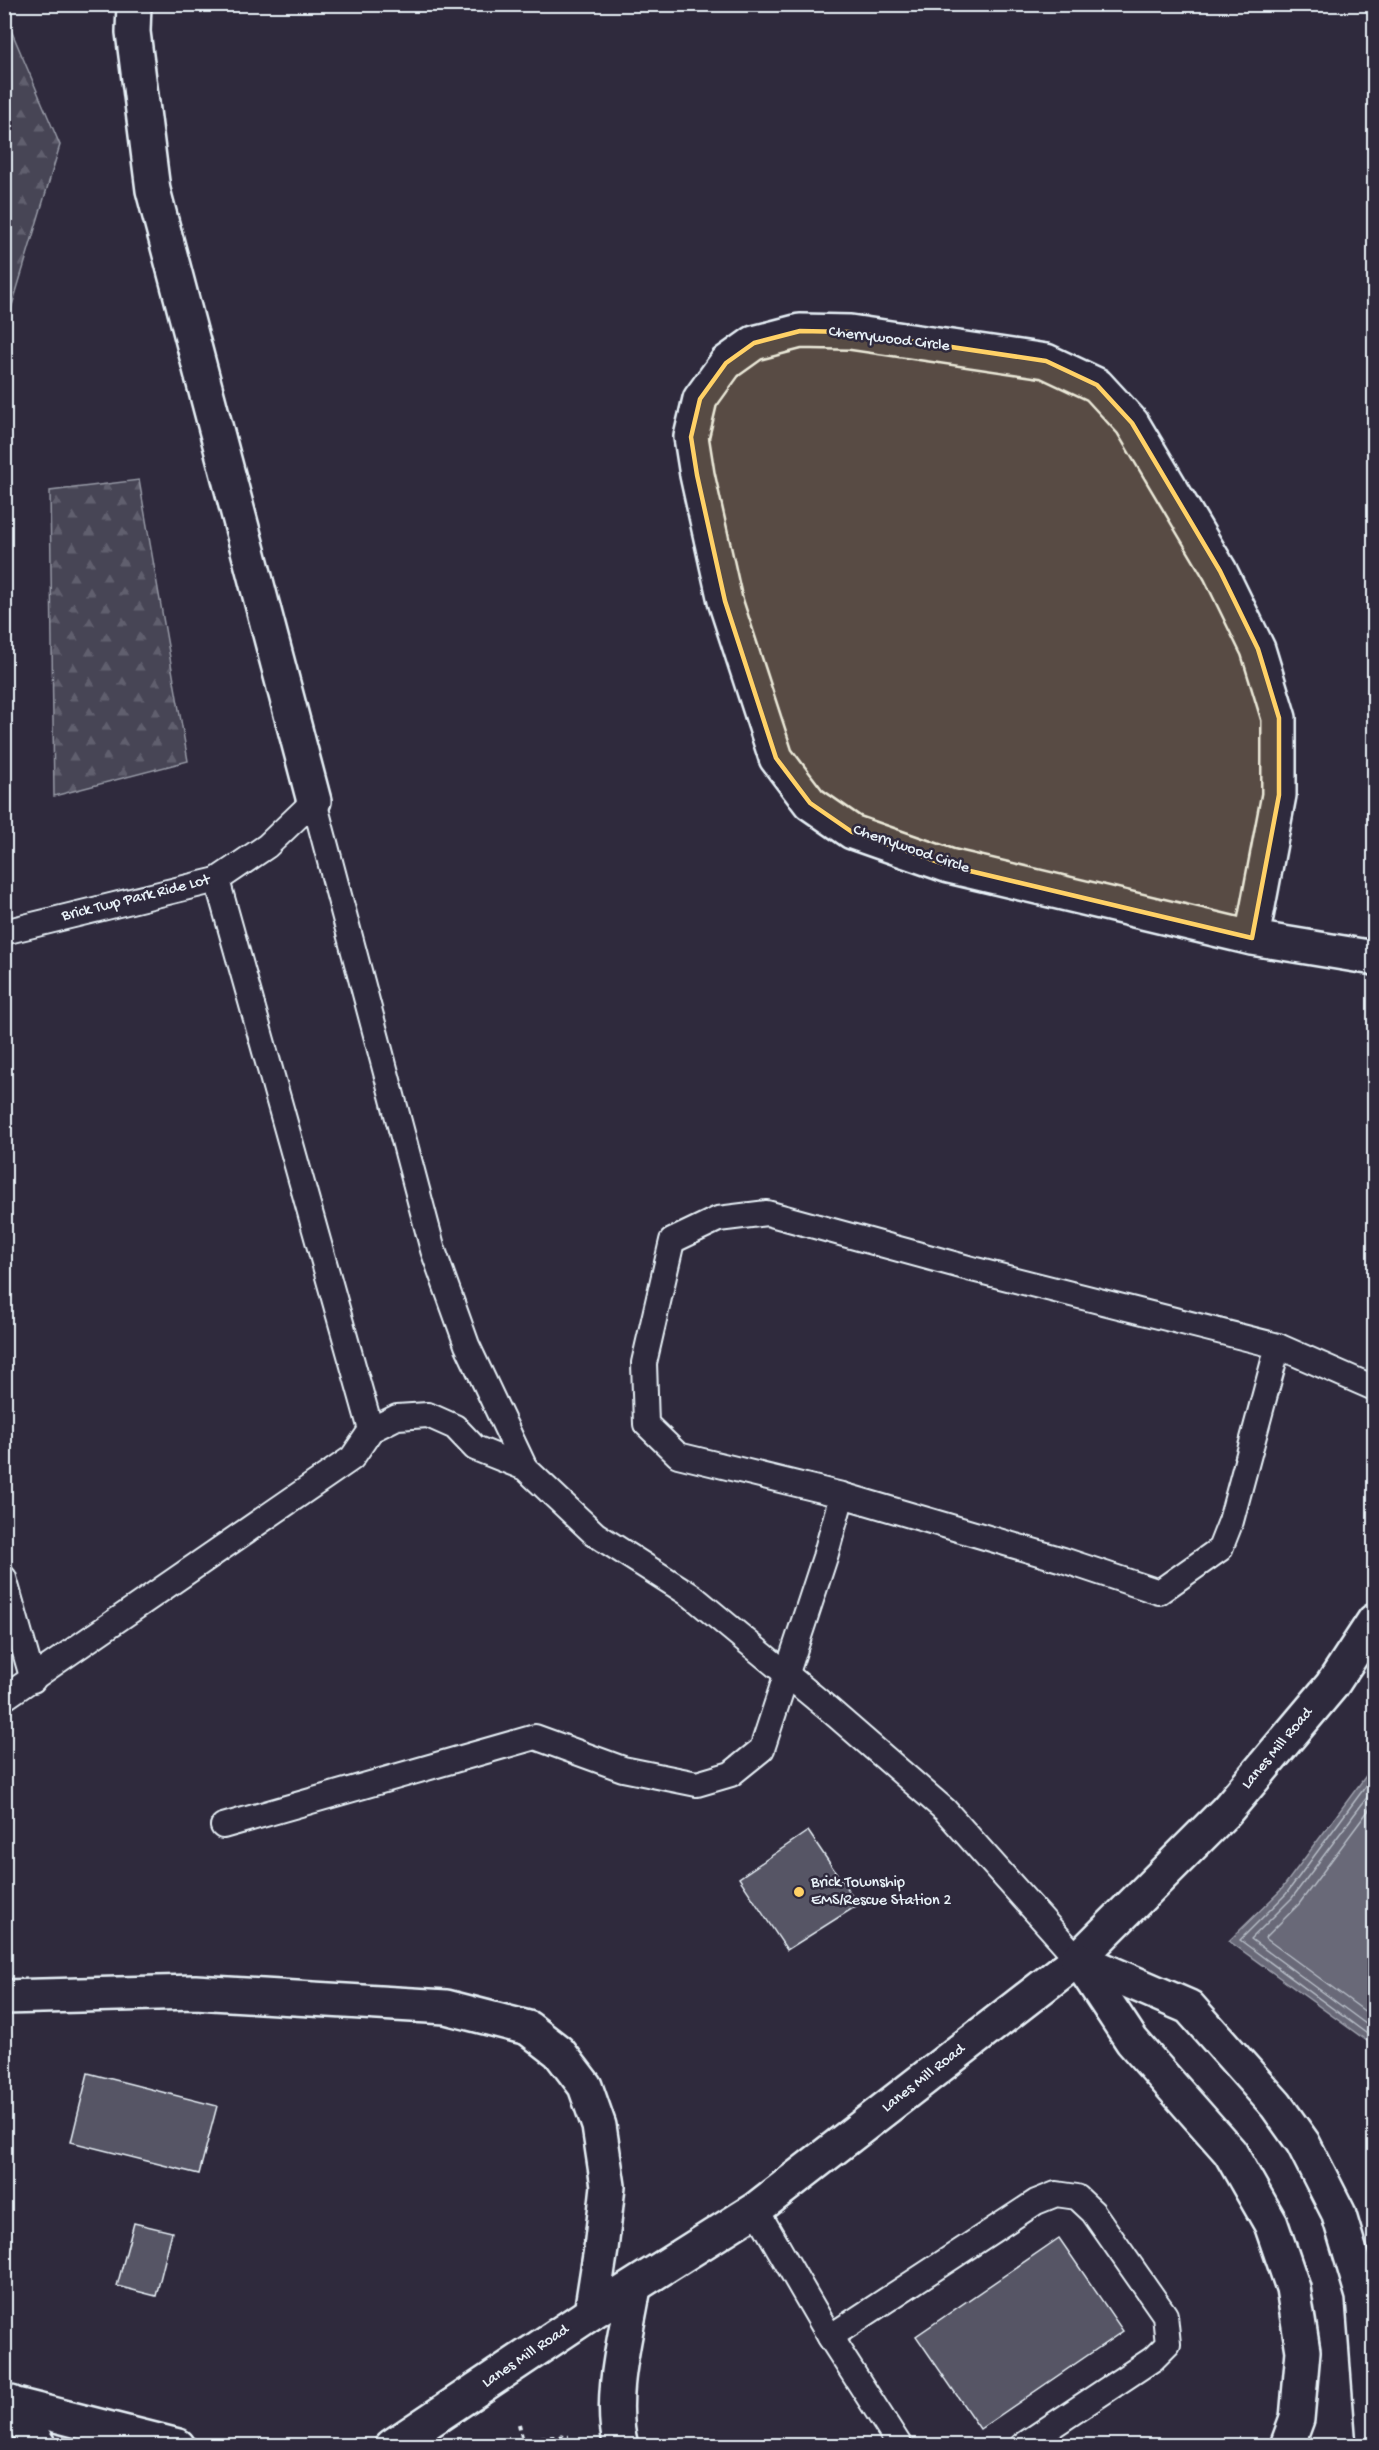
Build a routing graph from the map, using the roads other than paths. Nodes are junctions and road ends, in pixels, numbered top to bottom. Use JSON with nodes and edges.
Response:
{"nodes":[{"id":1,"x":134,"y":4,"type":"edge"},
{"id":2,"x":314,"y":801,"type":"junction"},
{"id":3,"x":217,"y":880,"type":"junction"},
{"id":4,"x":4,"y":932,"type":"edge"},
{"id":5,"x":1252,"y":938,"type":"junction"},
{"id":6,"x":1374,"y":958,"type":"edge"},
{"id":7,"x":1278,"y":1346,"type":"junction"},
{"id":8,"x":1374,"y":1388,"type":"edge"},
{"id":9,"x":371,"y":1430,"type":"junction"},
{"id":10,"x":525,"y":1468,"type":"junction"},
{"id":11,"x":842,"y":1495,"type":"junction"},
{"id":12,"x":4,"y":1578,"type":"edge"},
{"id":13,"x":1374,"y":1621,"type":"edge"},
{"id":14,"x":785,"y":1673,"type":"junction"},
{"id":15,"x":33,"y":1680,"type":"junction"},
{"id":16,"x":4,"y":1698,"type":"edge"},
{"id":17,"x":223,"y":1826,"type":"dead end"},
{"id":18,"x":1078,"y":1959,"type":"junction"},
{"id":19,"x":4,"y":1997,"type":"edge"},
{"id":20,"x":756,"y":2209,"type":"junction"},
{"id":21,"x":634,"y":2287,"type":"junction"},
{"id":22,"x":591,"y":2313,"type":"junction"},
{"id":23,"x":830,"y":2337,"type":"junction"},
{"id":24,"x":8,"y":2402,"type":"edge"},
{"id":25,"x":1374,"y":2440,"type":"edge"},
{"id":26,"x":39,"y":2445,"type":"edge"},
{"id":27,"x":178,"y":2445,"type":"edge"},
{"id":28,"x":392,"y":2445,"type":"edge"},
{"id":29,"x":621,"y":2445,"type":"edge"},
{"id":30,"x":900,"y":2445,"type":"edge"},
{"id":31,"x":1022,"y":2445,"type":"edge"},
{"id":32,"x":1287,"y":2445,"type":"edge"}],
"edges":[{"from":1,"to":2,"type":"main road"},
{"from":2,"to":3,"type":"lane","name":"Brick Twp Park Ride Lot"},
{"from":2,"to":10,"type":"lane"},
{"from":3,"to":4,"type":"lane","name":"Brick Twp Park Ride Lot"},
{"from":3,"to":9,"type":"lane"},
{"from":5,"to":5,"type":"main road","name":"Cherrywood Circle"},
{"from":5,"to":6,"type":"main road","name":"Cherrywood Circle"},
{"from":7,"to":8,"type":"lane"},
{"from":7,"to":11,"type":"lane"},
{"from":7,"to":11,"type":"lane"},
{"from":9,"to":10,"type":"lane"},
{"from":9,"to":15,"type":"lane"},
{"from":10,"to":14,"type":"lane"},
{"from":11,"to":14,"type":"lane"},
{"from":12,"to":15,"type":"lane"},
{"from":13,"to":18,"type":"main road","name":"Lanes Mill Road"},
{"from":14,"to":17,"type":"lane"},
{"from":14,"to":18,"type":"lane"},
{"from":15,"to":16,"type":"lane"},
{"from":18,"to":20,"type":"main road","name":"Lanes Mill Road"},
{"from":18,"to":25,"type":"main road"},
{"from":18,"to":32,"type":"main road"},
{"from":19,"to":22,"type":"main road"},
{"from":20,"to":21,"type":"main road","name":"Lanes Mill Road"},
{"from":20,"to":23,"type":"lane"},
{"from":21,"to":22,"type":"main road","name":"Lanes Mill Road"},
{"from":21,"to":29,"type":"main road"},
{"from":22,"to":28,"type":"main road","name":"Lanes Mill Road"},
{"from":23,"to":30,"type":"lane"},
{"from":23,"to":31,"type":"lane"},
{"from":24,"to":26,"type":"main road"},
{"from":24,"to":27,"type":"main road"}]}
